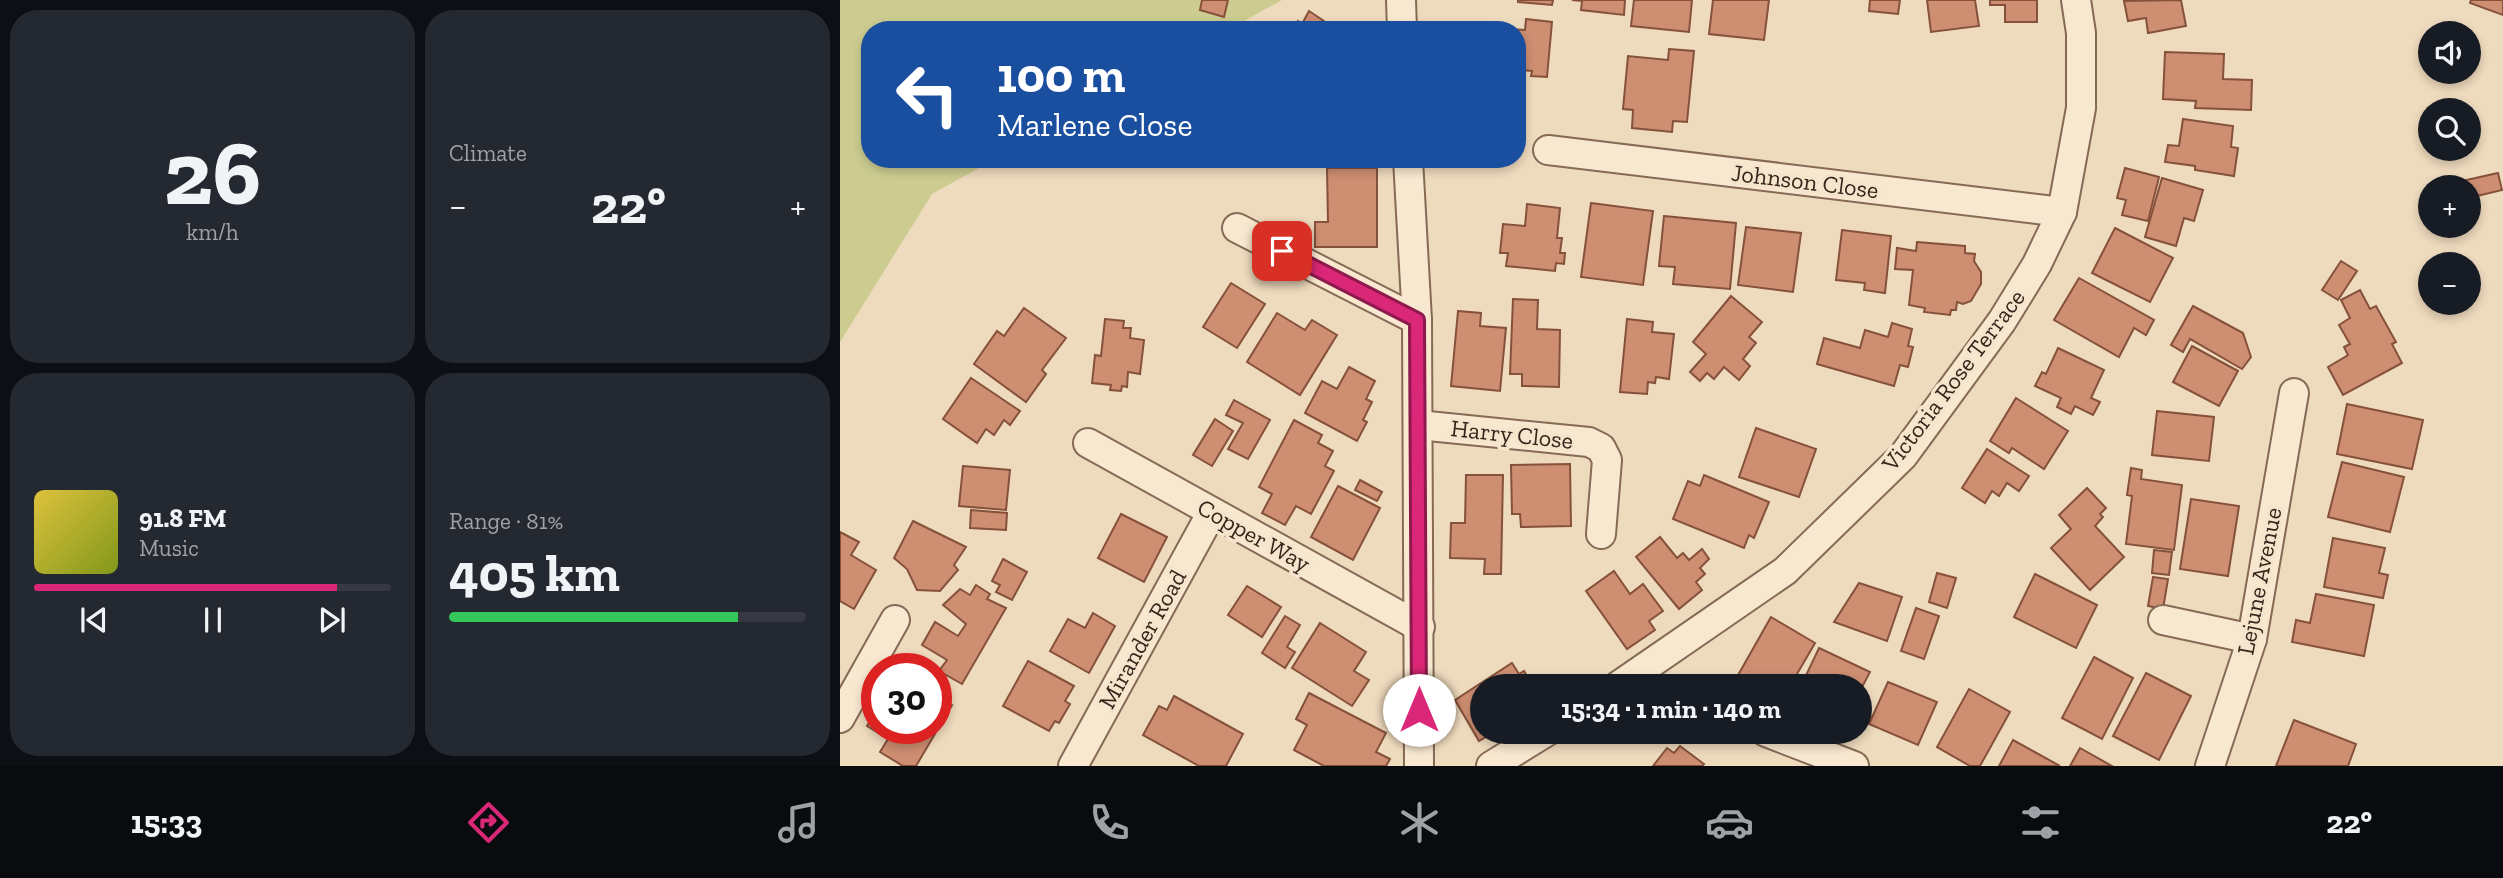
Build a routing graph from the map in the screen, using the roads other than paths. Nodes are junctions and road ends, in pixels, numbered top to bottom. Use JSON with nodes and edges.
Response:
{"nodes":[{"id":1,"x":1401,"y":0,"type":"edge"},
{"id":2,"x":2076,"y":0,"type":"edge"},
{"id":3,"x":1402,"y":21,"type":"edge"},
{"id":4,"x":1548,"y":150,"type":"dead end"},
{"id":5,"x":1409,"y":168,"type":"edge"},
{"id":6,"x":2062,"y":212,"type":"junction"},
{"id":7,"x":1237,"y":228,"type":"dead end"},
{"id":8,"x":1417,"y":320,"type":"junction"},
{"id":9,"x":2294,"y":393,"type":"dead end"},
{"id":10,"x":1418,"y":425,"type":"junction"},
{"id":11,"x":1088,"y":443,"type":"dead end"},
{"id":12,"x":1212,"y":512,"type":"junction"},
{"id":13,"x":1601,"y":534,"type":"dead end"},
{"id":14,"x":894,"y":620,"type":"dead end"},
{"id":15,"x":2163,"y":620,"type":"dead end"},
{"id":16,"x":1420,"y":627,"type":"junction"},
{"id":17,"x":2252,"y":639,"type":"junction"},
{"id":18,"x":1645,"y":674,"type":"edge"},
{"id":19,"x":840,"y":718,"type":"edge"},
{"id":20,"x":1527,"y":744,"type":"edge"},
{"id":21,"x":1797,"y":744,"type":"edge"},
{"id":22,"x":1073,"y":766,"type":"edge"},
{"id":23,"x":1419,"y":766,"type":"edge"},
{"id":24,"x":1491,"y":766,"type":"edge"},
{"id":25,"x":1854,"y":766,"type":"edge"},
{"id":26,"x":2210,"y":766,"type":"edge"}],
"edges":[{"from":1,"to":3,"type":"street"},
{"from":2,"to":6,"type":"street","name":"Victoria Rose Terrace"},
{"from":4,"to":6,"type":"street","name":"Johnson Close"},
{"from":5,"to":8,"type":"street"},
{"from":6,"to":18,"type":"street","name":"Victoria Rose Terrace"},
{"from":7,"to":8,"type":"street"},
{"from":8,"to":10,"type":"street"},
{"from":9,"to":17,"type":"street","name":"Lejune Avenue"},
{"from":10,"to":13,"type":"street","name":"Harry Close"},
{"from":10,"to":16,"type":"street"},
{"from":11,"to":12,"type":"street","name":"Copper Way"},
{"from":12,"to":16,"type":"street","name":"Copper Way"},
{"from":12,"to":22,"type":"street","name":"Mirander Road"},
{"from":14,"to":19,"type":"street"},
{"from":15,"to":17,"type":"street"},
{"from":16,"to":23,"type":"street"},
{"from":17,"to":26,"type":"street","name":"Lejune Avenue"},
{"from":20,"to":24,"type":"street"},
{"from":21,"to":25,"type":"street"}]}
